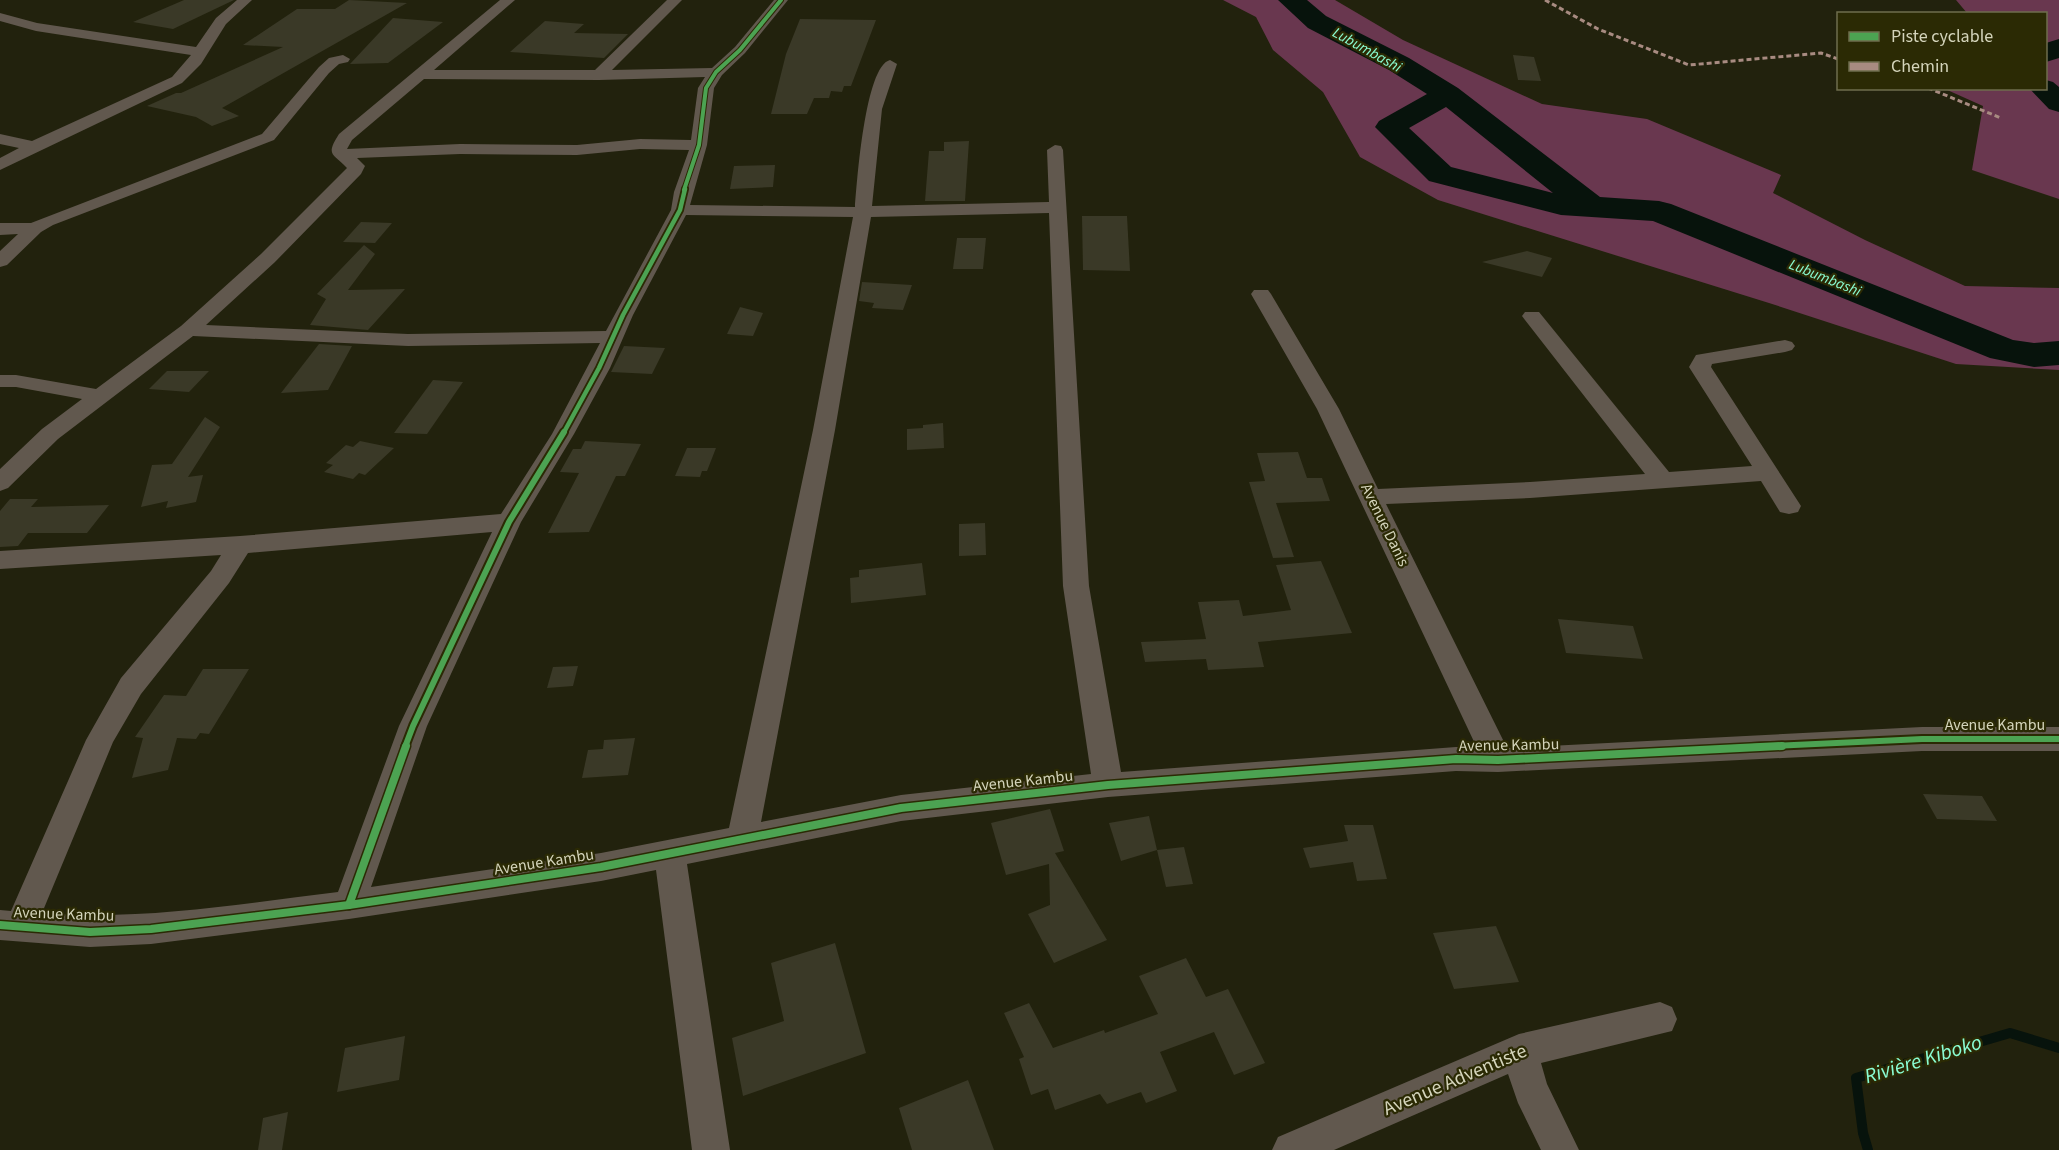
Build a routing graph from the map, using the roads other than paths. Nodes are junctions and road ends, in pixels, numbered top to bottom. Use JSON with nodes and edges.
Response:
{"nodes":[{"id":1,"x":245,"y":0,"type":"edge"},
{"id":2,"x":508,"y":0,"type":"edge"},
{"id":3,"x":675,"y":0,"type":"edge"},
{"id":4,"x":781,"y":0,"type":"edge"},
{"id":5,"x":0,"y":17,"type":"edge"},
{"id":6,"x":200,"y":52,"type":"junction"},
{"id":7,"x":343,"y":59,"type":"dead end"},
{"id":8,"x":890,"y":64,"type":"dead end"},
{"id":9,"x":716,"y":72,"type":"junction"},
{"id":10,"x":420,"y":74,"type":"junction"},
{"id":11,"x":599,"y":75,"type":"junction"},
{"id":12,"x":0,"y":139,"type":"edge"},
{"id":13,"x":699,"y":145,"type":"junction"},
{"id":14,"x":34,"y":146,"type":"junction"},
{"id":15,"x":1055,"y":150,"type":"dead end"},
{"id":16,"x":340,"y":154,"type":"junction"},
{"id":17,"x":0,"y":165,"type":"edge"},
{"id":18,"x":1058,"y":207,"type":"junction"},
{"id":19,"x":680,"y":210,"type":"junction"},
{"id":20,"x":863,"y":212,"type":"junction"},
{"id":21,"x":35,"y":228,"type":"junction"},
{"id":22,"x":0,"y":229,"type":"edge"},
{"id":23,"x":0,"y":261,"type":"edge"},
{"id":24,"x":1261,"y":294,"type":"dead end"},
{"id":25,"x":1532,"y":316,"type":"dead end"},
{"id":26,"x":188,"y":330,"type":"junction"},
{"id":27,"x":612,"y":337,"type":"junction"},
{"id":28,"x":1785,"y":346,"type":"dead end"},
{"id":29,"x":0,"y":381,"type":"edge"},
{"id":30,"x":100,"y":396,"type":"junction"},
{"id":31,"x":1766,"y":472,"type":"junction"},
{"id":32,"x":1662,"y":480,"type":"junction"},
{"id":33,"x":0,"y":483,"type":"edge"},
{"id":34,"x":1371,"y":497,"type":"junction"},
{"id":35,"x":1789,"y":506,"type":"dead end"},
{"id":36,"x":510,"y":522,"type":"junction"},
{"id":37,"x":240,"y":545,"type":"junction"},
{"id":38,"x":0,"y":561,"type":"edge"},
{"id":39,"x":2059,"y":739,"type":"edge"},
{"id":40,"x":1498,"y":760,"type":"junction"},
{"id":41,"x":1108,"y":785,"type":"junction"},
{"id":42,"x":742,"y":841,"type":"junction"},
{"id":43,"x":670,"y":854,"type":"junction"},
{"id":44,"x":349,"y":905,"type":"junction"},
{"id":45,"x":10,"y":926,"type":"edge"},
{"id":46,"x":1660,"y":1019,"type":"dead end"},
{"id":47,"x":1519,"y":1051,"type":"junction"},
{"id":48,"x":711,"y":1150,"type":"edge"},
{"id":49,"x":1291,"y":1150,"type":"edge"},
{"id":50,"x":1560,"y":1150,"type":"edge"}],
"edges":[{"from":1,"to":6,"type":"street"},
{"from":2,"to":10,"type":"street"},
{"from":3,"to":11,"type":"street"},
{"from":4,"to":9,"type":"street"},
{"from":5,"to":6,"type":"street"},
{"from":6,"to":14,"type":"street"},
{"from":7,"to":21,"type":"street"},
{"from":8,"to":20,"type":"street"},
{"from":9,"to":11,"type":"street"},
{"from":9,"to":13,"type":"street"},
{"from":10,"to":11,"type":"street"},
{"from":10,"to":16,"type":"street"},
{"from":12,"to":14,"type":"street"},
{"from":13,"to":16,"type":"street"},
{"from":13,"to":19,"type":"street"},
{"from":14,"to":17,"type":"street"},
{"from":15,"to":18,"type":"street"},
{"from":16,"to":26,"type":"street"},
{"from":18,"to":20,"type":"street"},
{"from":18,"to":41,"type":"street"},
{"from":19,"to":20,"type":"street"},
{"from":19,"to":27,"type":"street"},
{"from":20,"to":42,"type":"street"},
{"from":21,"to":22,"type":"street"},
{"from":21,"to":23,"type":"street"},
{"from":24,"to":34,"type":"street","name":"Avenue Danis"},
{"from":25,"to":32,"type":"street"},
{"from":26,"to":27,"type":"street"},
{"from":26,"to":30,"type":"street"},
{"from":27,"to":36,"type":"street"},
{"from":28,"to":31,"type":"street"},
{"from":29,"to":30,"type":"street"},
{"from":30,"to":33,"type":"street"},
{"from":31,"to":32,"type":"street"},
{"from":31,"to":35,"type":"street"},
{"from":32,"to":34,"type":"street"},
{"from":34,"to":40,"type":"street","name":"Avenue Danis"},
{"from":36,"to":37,"type":"street"},
{"from":36,"to":44,"type":"street"},
{"from":37,"to":38,"type":"street"},
{"from":37,"to":45,"type":"street"},
{"from":39,"to":40,"type":"street","name":"Avenue Kambu"},
{"from":40,"to":41,"type":"street","name":"Avenue Kambu"},
{"from":41,"to":42,"type":"street","name":"Avenue Kambu"},
{"from":42,"to":43,"type":"street","name":"Avenue Kambu"},
{"from":43,"to":44,"type":"street","name":"Avenue Kambu"},
{"from":43,"to":48,"type":"street"},
{"from":44,"to":45,"type":"street","name":"Avenue Kambu"},
{"from":46,"to":47,"type":"street","name":"Avenue Adventiste"},
{"from":47,"to":49,"type":"street","name":"Avenue Adventiste"},
{"from":47,"to":50,"type":"street"}]}
